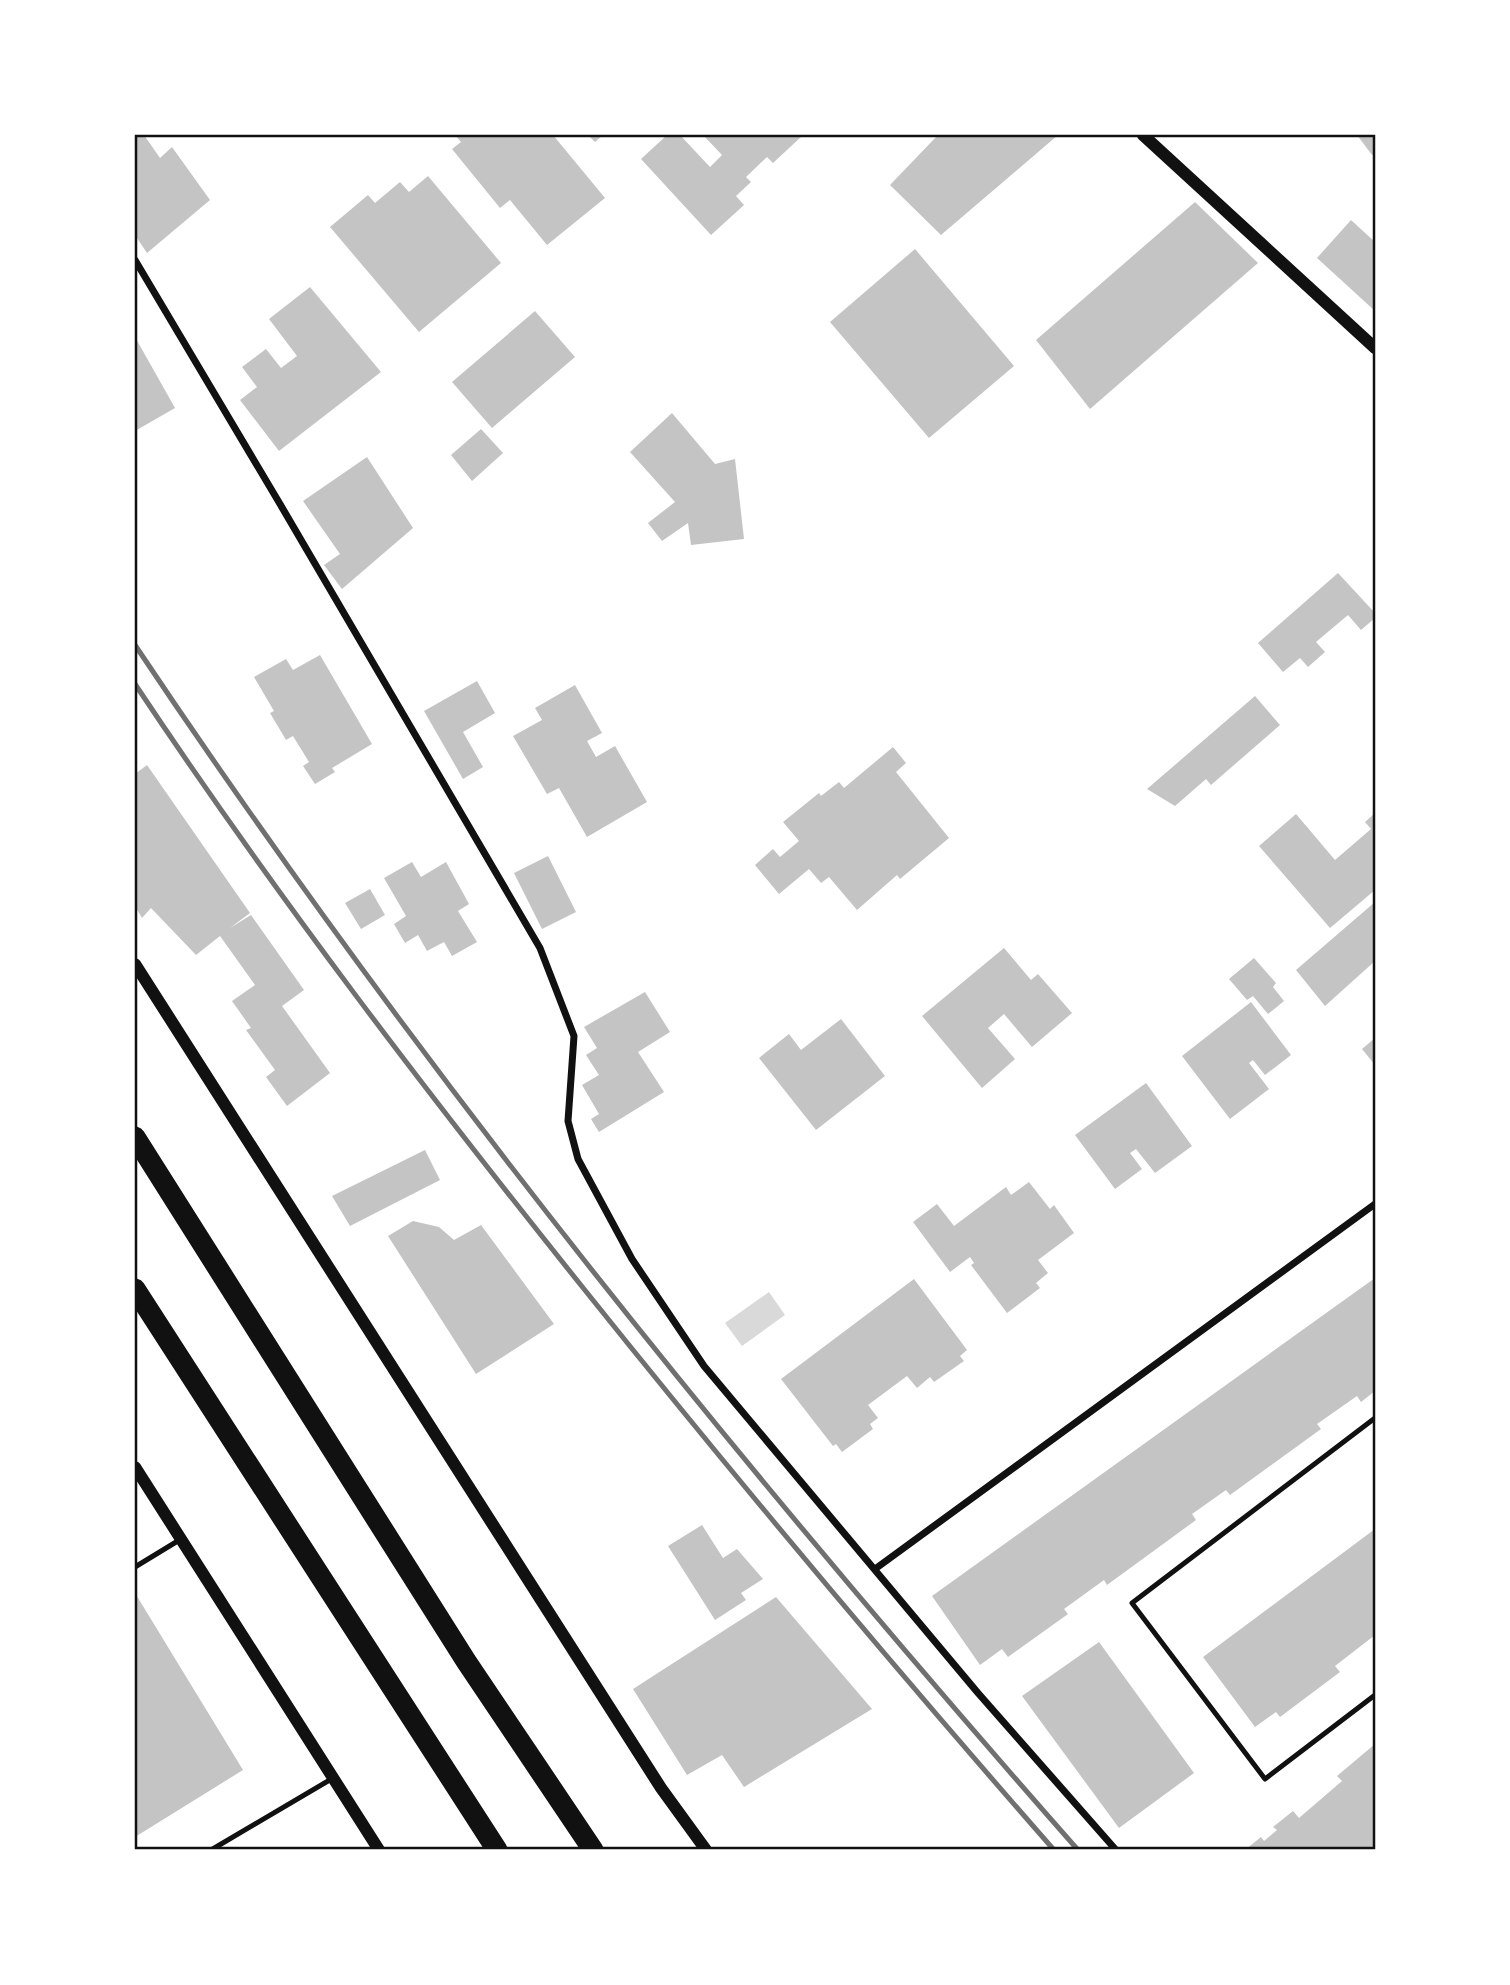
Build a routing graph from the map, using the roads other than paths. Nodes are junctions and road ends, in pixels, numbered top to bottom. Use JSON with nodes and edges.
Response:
{"nodes":[{"id":1,"x":1143,"y":135,"type":"edge"},
{"id":2,"x":135,"y":260,"type":"edge"},
{"id":3,"x":1375,"y":348,"type":"edge"},
{"id":4,"x":135,"y":964,"type":"edge"},
{"id":5,"x":135,"y":1138,"type":"edge"},
{"id":6,"x":1375,"y":1204,"type":"edge"},
{"id":7,"x":135,"y":1289,"type":"edge"},
{"id":8,"x":1375,"y":1418,"type":"edge"},
{"id":9,"x":135,"y":1467,"type":"edge"},
{"id":10,"x":181,"y":1539,"type":"junction"},
{"id":11,"x":135,"y":1567,"type":"edge"},
{"id":12,"x":875,"y":1569,"type":"junction"},
{"id":13,"x":1375,"y":1695,"type":"edge"},
{"id":14,"x":333,"y":1778,"type":"junction"},
{"id":15,"x":211,"y":1850,"type":"edge"},
{"id":16,"x":379,"y":1850,"type":"edge"},
{"id":17,"x":496,"y":1850,"type":"edge"},
{"id":18,"x":593,"y":1850,"type":"edge"},
{"id":19,"x":706,"y":1850,"type":"edge"},
{"id":20,"x":1116,"y":1850,"type":"edge"}],
"edges":[{"from":1,"to":3,"type":"street"},
{"from":2,"to":12,"type":"street"},
{"from":4,"to":19,"type":"street"},
{"from":5,"to":18,"type":"highway"},
{"from":6,"to":12,"type":"street"},
{"from":7,"to":17,"type":"highway"},
{"from":8,"to":13,"type":"lane"},
{"from":9,"to":10,"type":"street"},
{"from":10,"to":11,"type":"lane"},
{"from":10,"to":14,"type":"street"},
{"from":12,"to":20,"type":"street"},
{"from":14,"to":15,"type":"lane"},
{"from":14,"to":16,"type":"street"}]}
